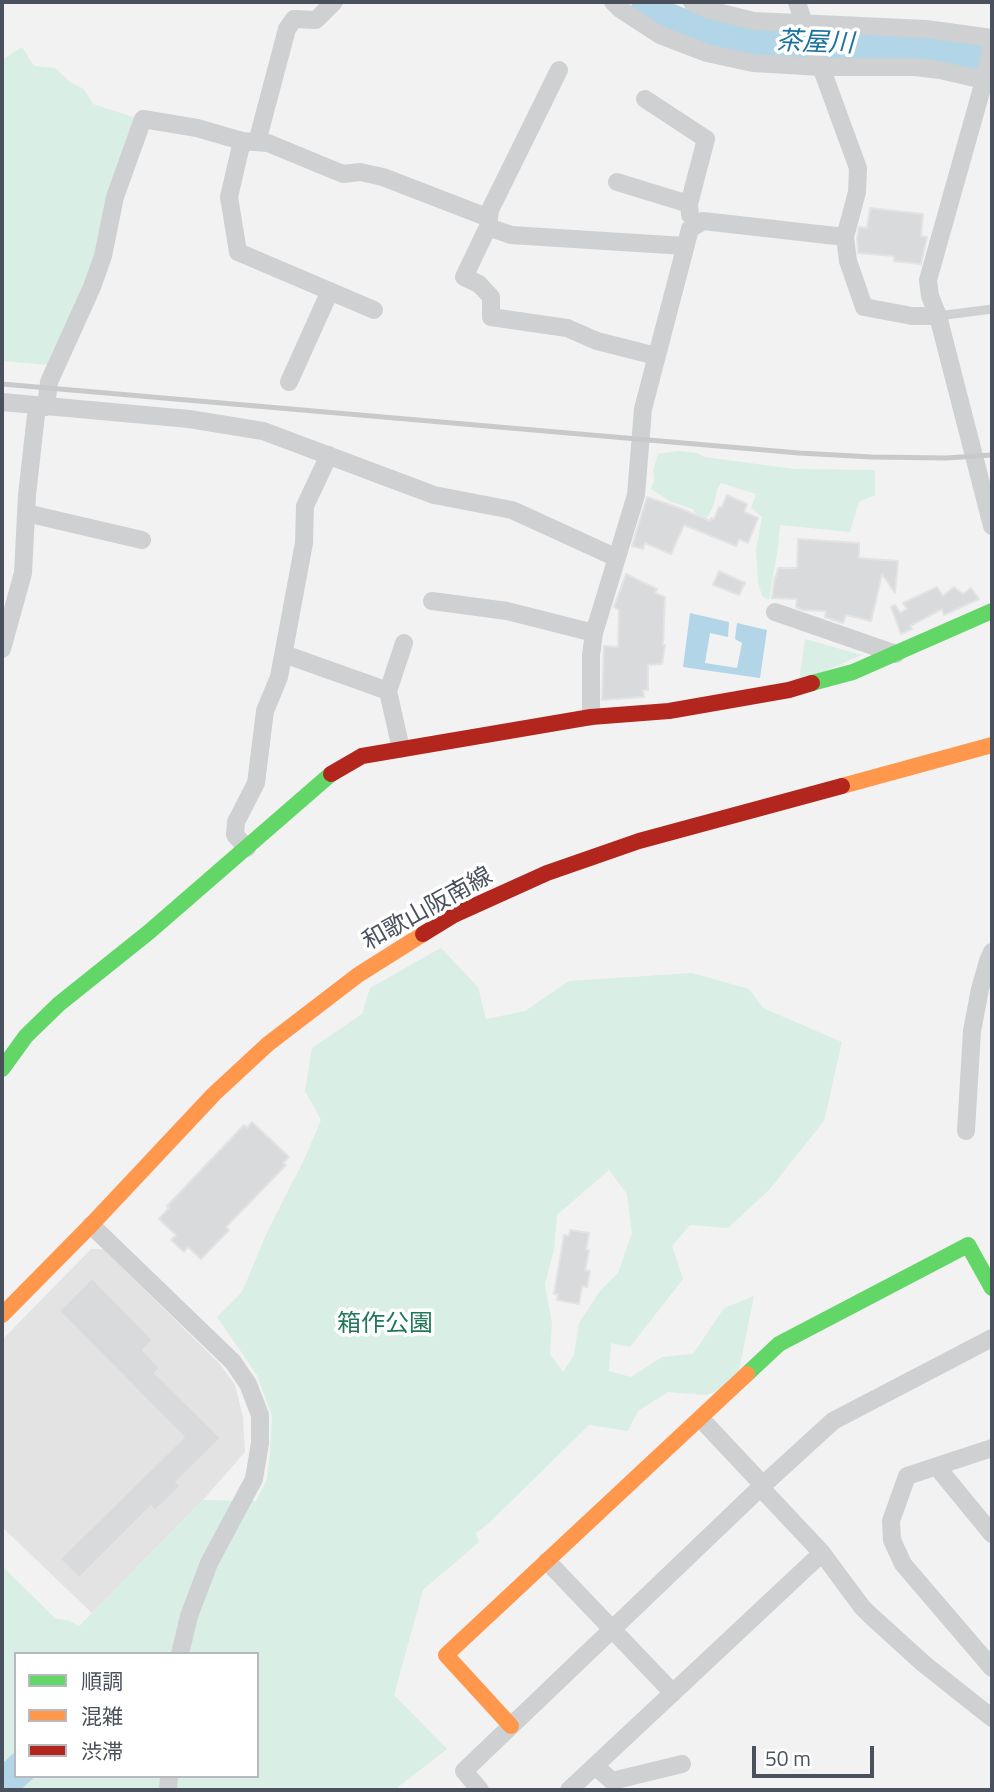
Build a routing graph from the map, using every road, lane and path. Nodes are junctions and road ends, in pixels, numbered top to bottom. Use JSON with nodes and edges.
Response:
{"nodes":[{"id":1,"x":334,"y":2,"type":"edge"},
{"id":2,"x":613,"y":2,"type":"edge"},
{"id":3,"x":692,"y":2,"type":"edge"},
{"id":4,"x":797,"y":2,"type":"edge"},
{"id":5,"x":805,"y":28,"type":"junction"},
{"id":6,"x":992,"y":38,"type":"edge"},
{"id":7,"x":992,"y":46,"type":"edge"},
{"id":8,"x":820,"y":64,"type":"junction"},
{"id":9,"x":559,"y":70,"type":"dead end"},
{"id":10,"x":987,"y":79,"type":"edge"},
{"id":11,"x":645,"y":99,"type":"dead end"},
{"id":12,"x":249,"y":142,"type":"junction"},
{"id":13,"x":617,"y":182,"type":"dead end"},
{"id":14,"x":689,"y":204,"type":"junction"},
{"id":15,"x":489,"y":222,"type":"junction"},
{"id":16,"x":845,"y":237,"type":"junction"},
{"id":17,"x":688,"y":238,"type":"junction"},
{"id":18,"x":330,"y":291,"type":"junction"},
{"id":19,"x":992,"y":309,"type":"edge"},
{"id":20,"x":374,"y":310,"type":"dead end"},
{"id":21,"x":938,"y":316,"type":"junction"},
{"id":22,"x":656,"y":356,"type":"junction"},
{"id":23,"x":289,"y":382,"type":"dead end"},
{"id":24,"x":2,"y":402,"type":"edge"},
{"id":25,"x":41,"y":407,"type":"junction"},
{"id":26,"x":329,"y":455,"type":"junction"},
{"id":27,"x":26,"y":513,"type":"junction"},
{"id":28,"x":992,"y":526,"type":"edge"},
{"id":29,"x":142,"y":540,"type":"dead end"},
{"id":30,"x":617,"y":558,"type":"junction"},
{"id":31,"x":432,"y":601,"type":"dead end"},
{"id":32,"x":992,"y":611,"type":"edge"},
{"id":33,"x":775,"y":612,"type":"dead end"},
{"id":34,"x":594,"y":633,"type":"junction"},
{"id":35,"x":404,"y":643,"type":"dead end"},
{"id":36,"x":2,"y":649,"type":"edge"},
{"id":37,"x":284,"y":654,"type":"junction"},
{"id":38,"x":896,"y":654,"type":"junction"},
{"id":39,"x":388,"y":691,"type":"junction"},
{"id":40,"x":591,"y":717,"type":"junction"},
{"id":41,"x":992,"y":745,"type":"edge"},
{"id":42,"x":401,"y":749,"type":"junction"},
{"id":43,"x":247,"y":848,"type":"junction"},
{"id":44,"x":992,"y":952,"type":"edge"},
{"id":45,"x":2,"y":1069,"type":"edge"},
{"id":46,"x":966,"y":1131,"type":"dead end"},
{"id":47,"x":91,"y":1225,"type":"junction"},
{"id":48,"x":992,"y":1288,"type":"edge"},
{"id":49,"x":2,"y":1315,"type":"edge"},
{"id":50,"x":992,"y":1338,"type":"edge"},
{"id":51,"x":701,"y":1419,"type":"junction"},
{"id":52,"x":992,"y":1448,"type":"edge"},
{"id":53,"x":937,"y":1467,"type":"junction"},
{"id":54,"x":761,"y":1486,"type":"junction"},
{"id":55,"x":992,"y":1534,"type":"edge"},
{"id":56,"x":822,"y":1553,"type":"junction"},
{"id":57,"x":547,"y":1561,"type":"junction"},
{"id":58,"x":613,"y":1629,"type":"junction"},
{"id":59,"x":180,"y":1652,"type":"edge"},
{"id":60,"x":992,"y":1668,"type":"edge"},
{"id":61,"x":673,"y":1693,"type":"junction"},
{"id":62,"x":992,"y":1718,"type":"edge"},
{"id":63,"x":511,"y":1726,"type":"junction"},
{"id":64,"x":682,"y":1764,"type":"dead end"},
{"id":65,"x":596,"y":1766,"type":"junction"},
{"id":66,"x":481,"y":1790,"type":"edge"},
{"id":67,"x":569,"y":1790,"type":"edge"}],
"edges":[{"from":1,"to":12,"type":"street"},
{"from":2,"to":8,"type":"street"},
{"from":3,"to":5,"type":"street"},
{"from":4,"to":5,"type":"street"},
{"from":5,"to":6,"type":"street"},
{"from":5,"to":8,"type":"street"},
{"from":7,"to":10,"type":"street"},
{"from":8,"to":10,"type":"street"},
{"from":8,"to":16,"type":"street"},
{"from":9,"to":15,"type":"street"},
{"from":10,"to":21,"type":"street"},
{"from":11,"to":14,"type":"street"},
{"from":12,"to":15,"type":"street"},
{"from":12,"to":18,"type":"street"},
{"from":12,"to":25,"type":"street"},
{"from":13,"to":14,"type":"street"},
{"from":14,"to":17,"type":"street"},
{"from":15,"to":17,"type":"street"},
{"from":15,"to":22,"type":"street"},
{"from":16,"to":17,"type":"street"},
{"from":16,"to":21,"type":"street"},
{"from":17,"to":22,"type":"street"},
{"from":18,"to":20,"type":"street"},
{"from":18,"to":23,"type":"street"},
{"from":19,"to":21,"type":"lane"},
{"from":21,"to":28,"type":"street"},
{"from":22,"to":30,"type":"street"},
{"from":24,"to":25,"type":"street"},
{"from":25,"to":26,"type":"street"},
{"from":25,"to":27,"type":"street"},
{"from":26,"to":30,"type":"street"},
{"from":26,"to":37,"type":"street"},
{"from":27,"to":29,"type":"street"},
{"from":27,"to":36,"type":"street"},
{"from":30,"to":34,"type":"street"},
{"from":31,"to":34,"type":"street"},
{"from":32,"to":38,"type":"street"},
{"from":33,"to":38,"type":"street"},
{"from":34,"to":40,"type":"street"},
{"from":35,"to":39,"type":"street"},
{"from":37,"to":39,"type":"street"},
{"from":37,"to":43,"type":"street"},
{"from":38,"to":40,"type":"street"},
{"from":39,"to":42,"type":"street"},
{"from":40,"to":42,"type":"street"},
{"from":41,"to":47,"type":"street","name":"和歌山阪南線"},
{"from":42,"to":43,"type":"street"},
{"from":43,"to":45,"type":"street"},
{"from":44,"to":46,"type":"street"},
{"from":47,"to":49,"type":"street","name":"和歌山阪南線"},
{"from":47,"to":59,"type":"street"},
{"from":48,"to":51,"type":"street"},
{"from":50,"to":54,"type":"street"},
{"from":51,"to":54,"type":"street"},
{"from":51,"to":57,"type":"street"},
{"from":52,"to":53,"type":"street"},
{"from":53,"to":55,"type":"street"},
{"from":53,"to":60,"type":"street"},
{"from":54,"to":56,"type":"street"},
{"from":54,"to":58,"type":"street"},
{"from":56,"to":61,"type":"street"},
{"from":56,"to":62,"type":"street"},
{"from":57,"to":58,"type":"street"},
{"from":57,"to":63,"type":"street"},
{"from":58,"to":61,"type":"street"},
{"from":58,"to":63,"type":"street"},
{"from":61,"to":65,"type":"street"},
{"from":63,"to":66,"type":"street"},
{"from":64,"to":65,"type":"street"},
{"from":65,"to":67,"type":"street"}]}
